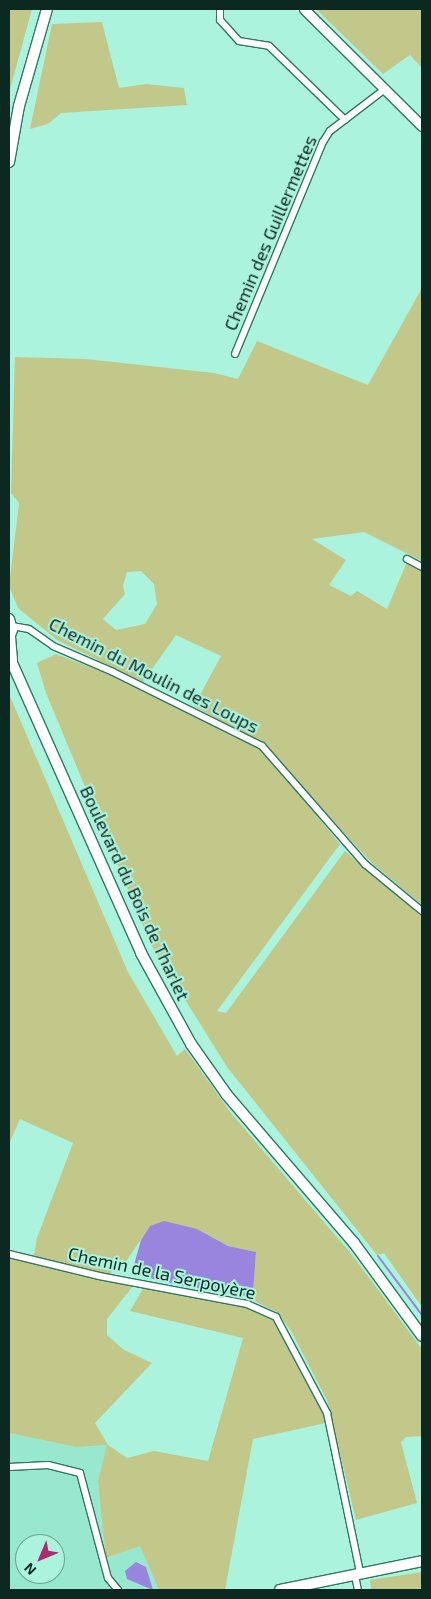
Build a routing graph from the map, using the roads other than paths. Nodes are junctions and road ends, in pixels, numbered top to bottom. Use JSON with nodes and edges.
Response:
{"nodes":[{"id":1,"x":48,"y":9,"type":"edge"},
{"id":2,"x":304,"y":9,"type":"edge"},
{"id":3,"x":220,"y":11,"type":"dead end"},
{"id":4,"x":385,"y":90,"type":"junction"},
{"id":5,"x":345,"y":120,"type":"junction"},
{"id":6,"x":422,"y":126,"type":"edge"},
{"id":7,"x":9,"y":162,"type":"edge"},
{"id":8,"x":235,"y":354,"type":"dead end"},
{"id":9,"x":407,"y":559,"type":"dead end"},
{"id":10,"x":422,"y":567,"type":"edge"},
{"id":11,"x":10,"y":622,"type":"edge"},
{"id":12,"x":9,"y":637,"type":"edge"},
{"id":13,"x":10,"y":658,"type":"edge"},
{"id":14,"x":422,"y":912,"type":"edge"},
{"id":15,"x":9,"y":1254,"type":"edge"},
{"id":16,"x":422,"y":1336,"type":"edge"},
{"id":17,"x":9,"y":1467,"type":"edge"},
{"id":18,"x":422,"y":1561,"type":"edge"},
{"id":19,"x":358,"y":1574,"type":"junction"},
{"id":20,"x":118,"y":1590,"type":"edge"},
{"id":21,"x":280,"y":1590,"type":"edge"},
{"id":22,"x":358,"y":1590,"type":"edge"}],
"edges":[{"from":1,"to":7,"type":"main road"},
{"from":2,"to":4,"type":"main road"},
{"from":3,"to":5,"type":"street"},
{"from":4,"to":5,"type":"street","name":"Chemin des Guillermettes"},
{"from":4,"to":6,"type":"main road"},
{"from":5,"to":8,"type":"street","name":"Chemin des Guillermettes"},
{"from":9,"to":10,"type":"street"},
{"from":11,"to":12,"type":"main road","name":"Boulevard du Bois de Tharlet"},
{"from":11,"to":14,"type":"street","name":"Chemin du Moulin des Loups"},
{"from":12,"to":13,"type":"main road","name":"Boulevard du Bois de Tharlet"},
{"from":13,"to":16,"type":"main road","name":"Boulevard du Bois de Tharlet"},
{"from":15,"to":19,"type":"street","name":"Chemin de la Serpoyère"},
{"from":17,"to":20,"type":"street"},
{"from":18,"to":19,"type":"main road"},
{"from":19,"to":21,"type":"main road"},
{"from":19,"to":22,"type":"street","name":"Chemin de la Serpoyère"}]}
